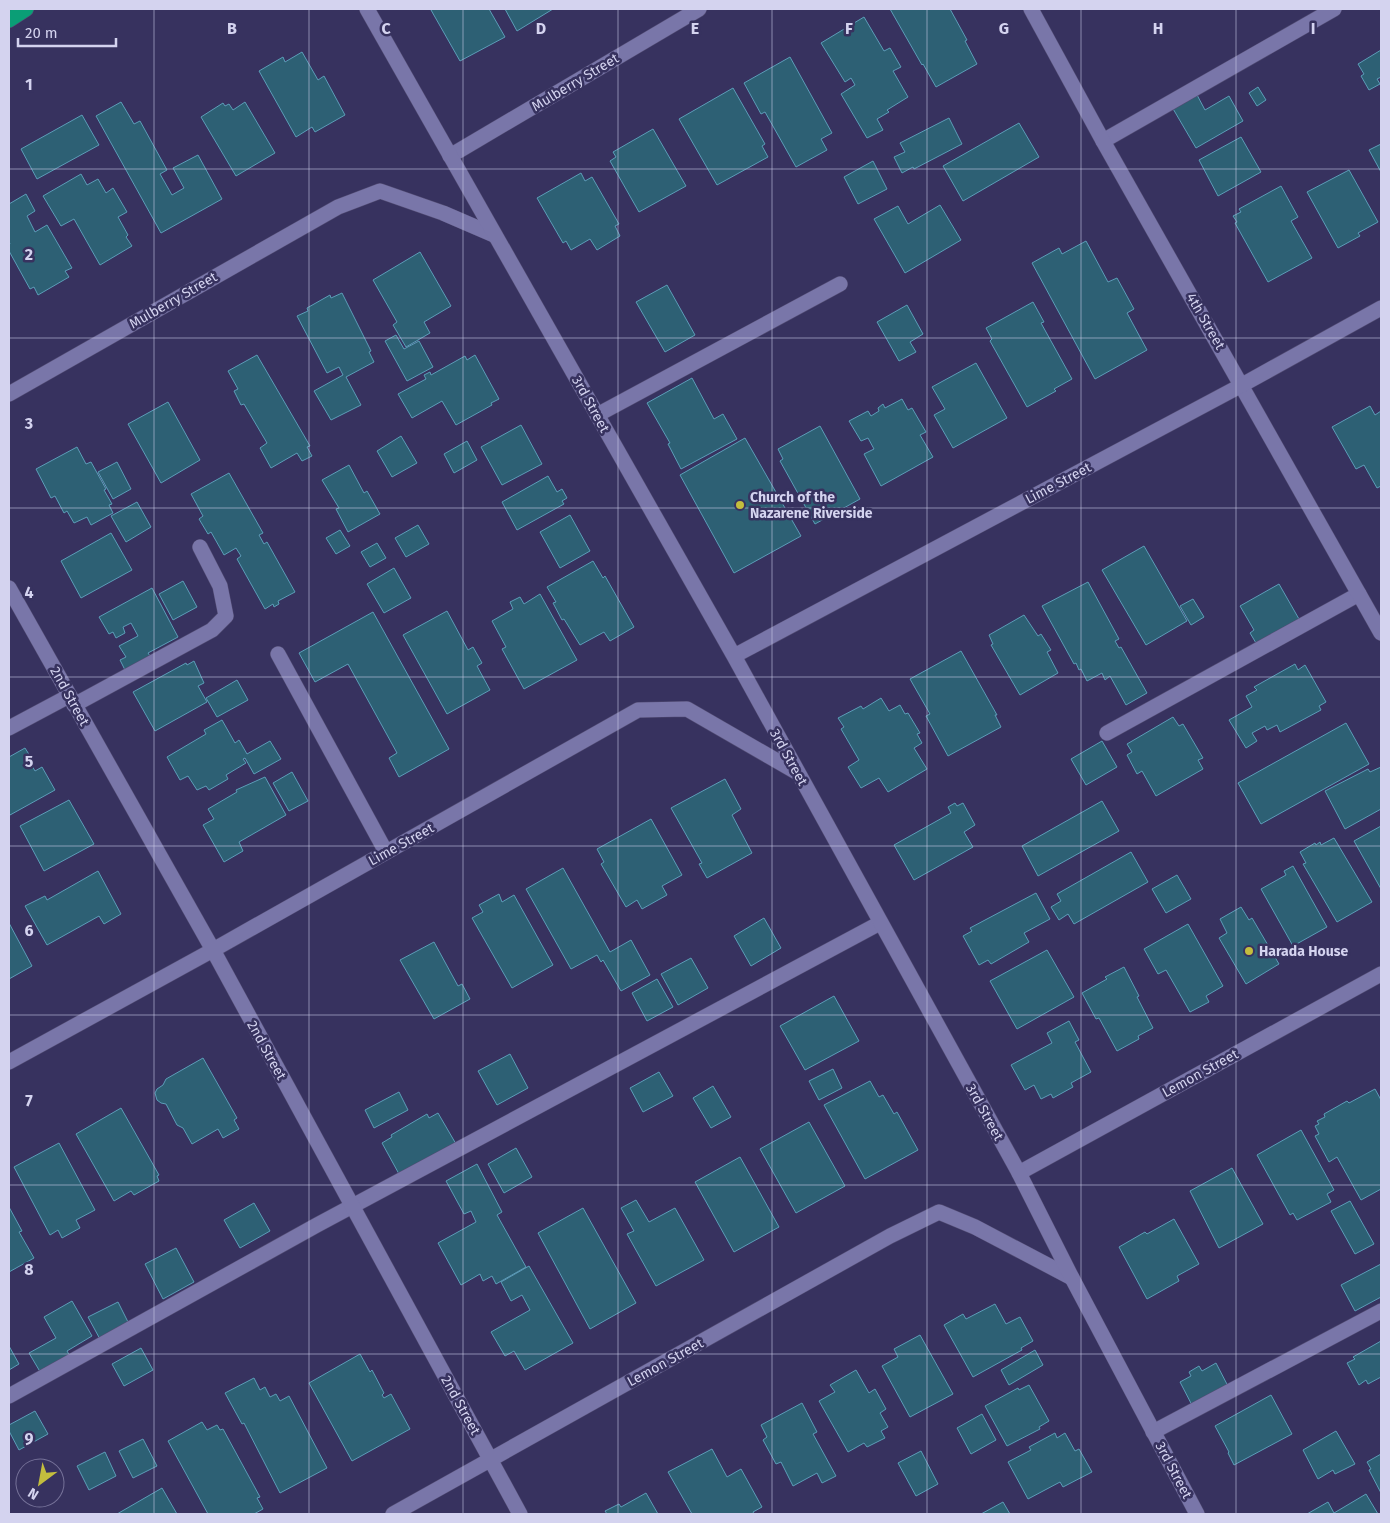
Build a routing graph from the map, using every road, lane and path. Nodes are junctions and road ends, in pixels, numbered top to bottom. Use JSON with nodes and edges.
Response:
{"nodes":[{"id":1,"x":26,"y":9,"type":"edge"},
{"id":2,"x":367,"y":9,"type":"edge"},
{"id":3,"x":699,"y":9,"type":"edge"},
{"id":4,"x":1031,"y":9,"type":"edge"},
{"id":5,"x":1334,"y":9,"type":"edge"},
{"id":6,"x":9,"y":20,"type":"edge"},
{"id":7,"x":1103,"y":141,"type":"junction"},
{"id":8,"x":450,"y":156,"type":"junction"},
{"id":9,"x":494,"y":235,"type":"junction"},
{"id":10,"x":840,"y":284,"type":"dead end"},
{"id":11,"x":1381,"y":308,"type":"edge"},
{"id":12,"x":1242,"y":385,"type":"junction"},
{"id":13,"x":9,"y":394,"type":"edge"},
{"id":14,"x":597,"y":415,"type":"junction"},
{"id":15,"x":200,"y":547,"type":"dead end"},
{"id":16,"x":9,"y":588,"type":"edge"},
{"id":17,"x":1359,"y":594,"type":"junction"},
{"id":18,"x":1381,"y":633,"type":"edge"},
{"id":19,"x":278,"y":654,"type":"dead end"},
{"id":20,"x":734,"y":656,"type":"junction"},
{"id":21,"x":72,"y":700,"type":"junction"},
{"id":22,"x":9,"y":728,"type":"edge"},
{"id":23,"x":1108,"y":733,"type":"dead end"},
{"id":24,"x":798,"y":773,"type":"junction"},
{"id":25,"x":386,"y":852,"type":"junction"},
{"id":26,"x":880,"y":923,"type":"junction"},
{"id":27,"x":213,"y":950,"type":"junction"},
{"id":28,"x":1381,"y":974,"type":"edge"},
{"id":29,"x":9,"y":1062,"type":"edge"},
{"id":30,"x":1019,"y":1173,"type":"junction"},
{"id":31,"x":352,"y":1206,"type":"junction"},
{"id":32,"x":1072,"y":1278,"type":"junction"},
{"id":33,"x":1381,"y":1311,"type":"edge"},
{"id":34,"x":9,"y":1396,"type":"edge"},
{"id":35,"x":1153,"y":1432,"type":"junction"},
{"id":36,"x":491,"y":1460,"type":"junction"},
{"id":37,"x":393,"y":1514,"type":"edge"},
{"id":38,"x":520,"y":1514,"type":"edge"},
{"id":39,"x":1196,"y":1514,"type":"edge"}],
"edges":[{"from":1,"to":6,"type":"highway"},
{"from":2,"to":8,"type":"street","name":"3rd Street"},
{"from":3,"to":8,"type":"street","name":"Mulberry Street"},
{"from":4,"to":7,"type":"street","name":"4th Street"},
{"from":5,"to":7,"type":"street"},
{"from":7,"to":12,"type":"street","name":"4th Street"},
{"from":8,"to":9,"type":"street","name":"3rd Street"},
{"from":9,"to":13,"type":"street","name":"Mulberry Street"},
{"from":9,"to":14,"type":"street","name":"3rd Street"},
{"from":10,"to":14,"type":"street"},
{"from":11,"to":12,"type":"street","name":"Lime Street"},
{"from":12,"to":17,"type":"street","name":"4th Street"},
{"from":12,"to":20,"type":"street","name":"Lime Street"},
{"from":14,"to":20,"type":"street","name":"3rd Street"},
{"from":15,"to":21,"type":"street"},
{"from":16,"to":21,"type":"street","name":"2nd Street"},
{"from":17,"to":18,"type":"street","name":"4th Street"},
{"from":17,"to":23,"type":"street"},
{"from":19,"to":25,"type":"street"},
{"from":20,"to":24,"type":"street","name":"3rd Street"},
{"from":21,"to":22,"type":"street"},
{"from":21,"to":27,"type":"street","name":"2nd Street"},
{"from":24,"to":25,"type":"street","name":"Lime Street"},
{"from":24,"to":26,"type":"street","name":"3rd Street"},
{"from":25,"to":27,"type":"street","name":"Lime Street"},
{"from":26,"to":30,"type":"street","name":"3rd Street"},
{"from":26,"to":31,"type":"street"},
{"from":27,"to":29,"type":"street","name":"Lime Street"},
{"from":27,"to":31,"type":"street","name":"2nd Street"},
{"from":28,"to":30,"type":"street","name":"Lemon Street"},
{"from":30,"to":32,"type":"street","name":"3rd Street"},
{"from":31,"to":34,"type":"street"},
{"from":31,"to":36,"type":"street","name":"2nd Street"},
{"from":32,"to":35,"type":"street","name":"3rd Street"},
{"from":32,"to":36,"type":"street","name":"Lemon Street"},
{"from":33,"to":35,"type":"street"},
{"from":35,"to":39,"type":"street","name":"3rd Street"},
{"from":36,"to":37,"type":"street","name":"Lemon Street"},
{"from":36,"to":38,"type":"street","name":"2nd Street"}]}
